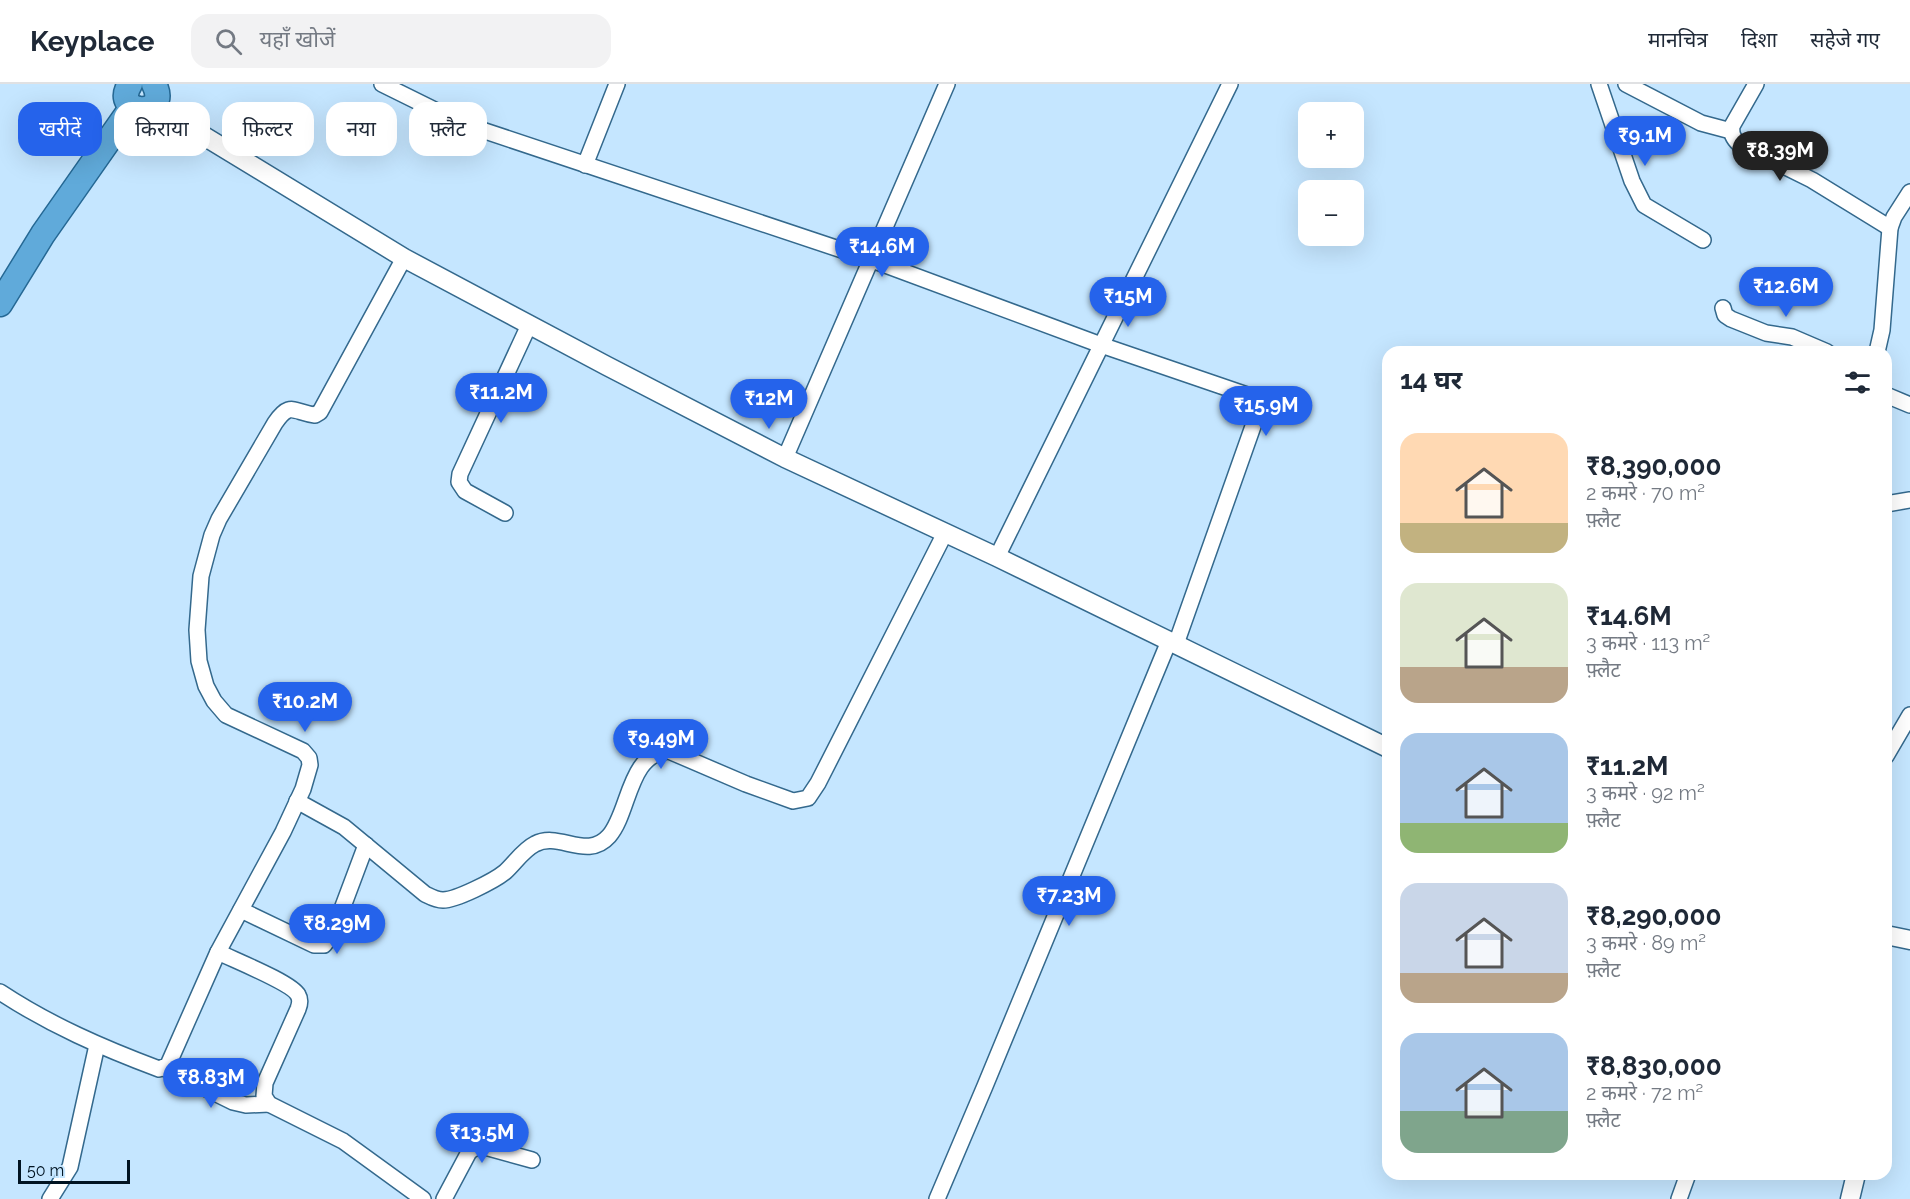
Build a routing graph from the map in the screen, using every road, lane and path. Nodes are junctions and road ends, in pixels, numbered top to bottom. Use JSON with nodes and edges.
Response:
{"nodes":[{"id":1,"x":382,"y":84,"type":"edge"},
{"id":2,"x":617,"y":84,"type":"edge"},
{"id":3,"x":947,"y":84,"type":"edge"},
{"id":4,"x":1230,"y":84,"type":"edge"},
{"id":5,"x":1599,"y":84,"type":"edge"},
{"id":6,"x":1626,"y":84,"type":"edge"},
{"id":7,"x":1756,"y":84,"type":"edge"},
{"id":8,"x":137,"y":92,"type":"edge"},
{"id":9,"x":1731,"y":131,"type":"junction"},
{"id":10,"x":585,"y":165,"type":"junction"},
{"id":11,"x":1910,"y":192,"type":"edge"},
{"id":12,"x":1890,"y":228,"type":"junction"},
{"id":13,"x":1702,"y":240,"type":"dead end"},
{"id":14,"x":404,"y":258,"type":"junction"},
{"id":15,"x":872,"y":260,"type":"junction"},
{"id":16,"x":0,"y":304,"type":"edge"},
{"id":17,"x":1723,"y":308,"type":"dead end"},
{"id":18,"x":530,"y":325,"type":"junction"},
{"id":19,"x":1101,"y":345,"type":"junction"},
{"id":20,"x":1800,"y":346,"type":"edge"},
{"id":21,"x":1878,"y":346,"type":"edge"},
{"id":22,"x":1892,"y":398,"type":"edge"},
{"id":23,"x":1910,"y":405,"type":"edge"},
{"id":24,"x":785,"y":458,"type":"junction"},
{"id":25,"x":1910,"y":500,"type":"edge"},
{"id":26,"x":1892,"y":503,"type":"edge"},
{"id":27,"x":505,"y":513,"type":"dead end"},
{"id":28,"x":945,"y":532,"type":"junction"},
{"id":29,"x":997,"y":557,"type":"junction"},
{"id":30,"x":1172,"y":643,"type":"junction"},
{"id":31,"x":1910,"y":715,"type":"edge"},
{"id":32,"x":1382,"y":745,"type":"edge"},
{"id":33,"x":1892,"y":746,"type":"edge"},
{"id":34,"x":297,"y":801,"type":"junction"},
{"id":35,"x":366,"y":845,"type":"junction"},
{"id":36,"x":241,"y":910,"type":"junction"},
{"id":37,"x":1892,"y":936,"type":"edge"},
{"id":38,"x":1910,"y":940,"type":"edge"},
{"id":39,"x":218,"y":952,"type":"junction"},
{"id":40,"x":0,"y":992,"type":"edge"},
{"id":41,"x":98,"y":1045,"type":"junction"},
{"id":42,"x":164,"y":1068,"type":"junction"},
{"id":43,"x":269,"y":1104,"type":"junction"},
{"id":44,"x":532,"y":1160,"type":"dead end"},
{"id":45,"x":1686,"y":1180,"type":"edge"},
{"id":46,"x":1855,"y":1180,"type":"edge"},
{"id":47,"x":50,"y":1199,"type":"edge"},
{"id":48,"x":423,"y":1199,"type":"edge"},
{"id":49,"x":444,"y":1199,"type":"edge"},
{"id":50,"x":937,"y":1199,"type":"edge"},
{"id":51,"x":1679,"y":1199,"type":"edge"},
{"id":52,"x":1850,"y":1199,"type":"edge"}],
"edges":[{"from":1,"to":10,"type":"street"},
{"from":2,"to":10,"type":"street"},
{"from":3,"to":15,"type":"street"},
{"from":4,"to":19,"type":"street"},
{"from":5,"to":13,"type":"street"},
{"from":6,"to":9,"type":"street"},
{"from":7,"to":9,"type":"street"},
{"from":8,"to":14,"type":"street"},
{"from":8,"to":16,"type":"highway"},
{"from":9,"to":12,"type":"street"},
{"from":10,"to":15,"type":"street"},
{"from":11,"to":12,"type":"street"},
{"from":12,"to":21,"type":"street"},
{"from":14,"to":18,"type":"street"},
{"from":14,"to":34,"type":"street"},
{"from":15,"to":19,"type":"street"},
{"from":15,"to":24,"type":"street"},
{"from":17,"to":20,"type":"street"},
{"from":18,"to":24,"type":"street"},
{"from":18,"to":27,"type":"street"},
{"from":19,"to":29,"type":"street"},
{"from":19,"to":30,"type":"street"},
{"from":22,"to":23,"type":"street"},
{"from":24,"to":28,"type":"street"},
{"from":25,"to":26,"type":"street"},
{"from":28,"to":29,"type":"street"},
{"from":28,"to":35,"type":"street"},
{"from":29,"to":30,"type":"street"},
{"from":30,"to":32,"type":"street"},
{"from":30,"to":50,"type":"street"},
{"from":31,"to":33,"type":"street"},
{"from":34,"to":35,"type":"street"},
{"from":34,"to":36,"type":"street"},
{"from":35,"to":36,"type":"street"},
{"from":36,"to":39,"type":"street"},
{"from":37,"to":38,"type":"street"},
{"from":39,"to":42,"type":"street"},
{"from":39,"to":43,"type":"street"},
{"from":40,"to":41,"type":"street"},
{"from":41,"to":42,"type":"street"},
{"from":41,"to":47,"type":"street"},
{"from":42,"to":43,"type":"street"},
{"from":43,"to":48,"type":"street"},
{"from":44,"to":49,"type":"street"},
{"from":45,"to":51,"type":"street"},
{"from":46,"to":52,"type":"street"}]}
